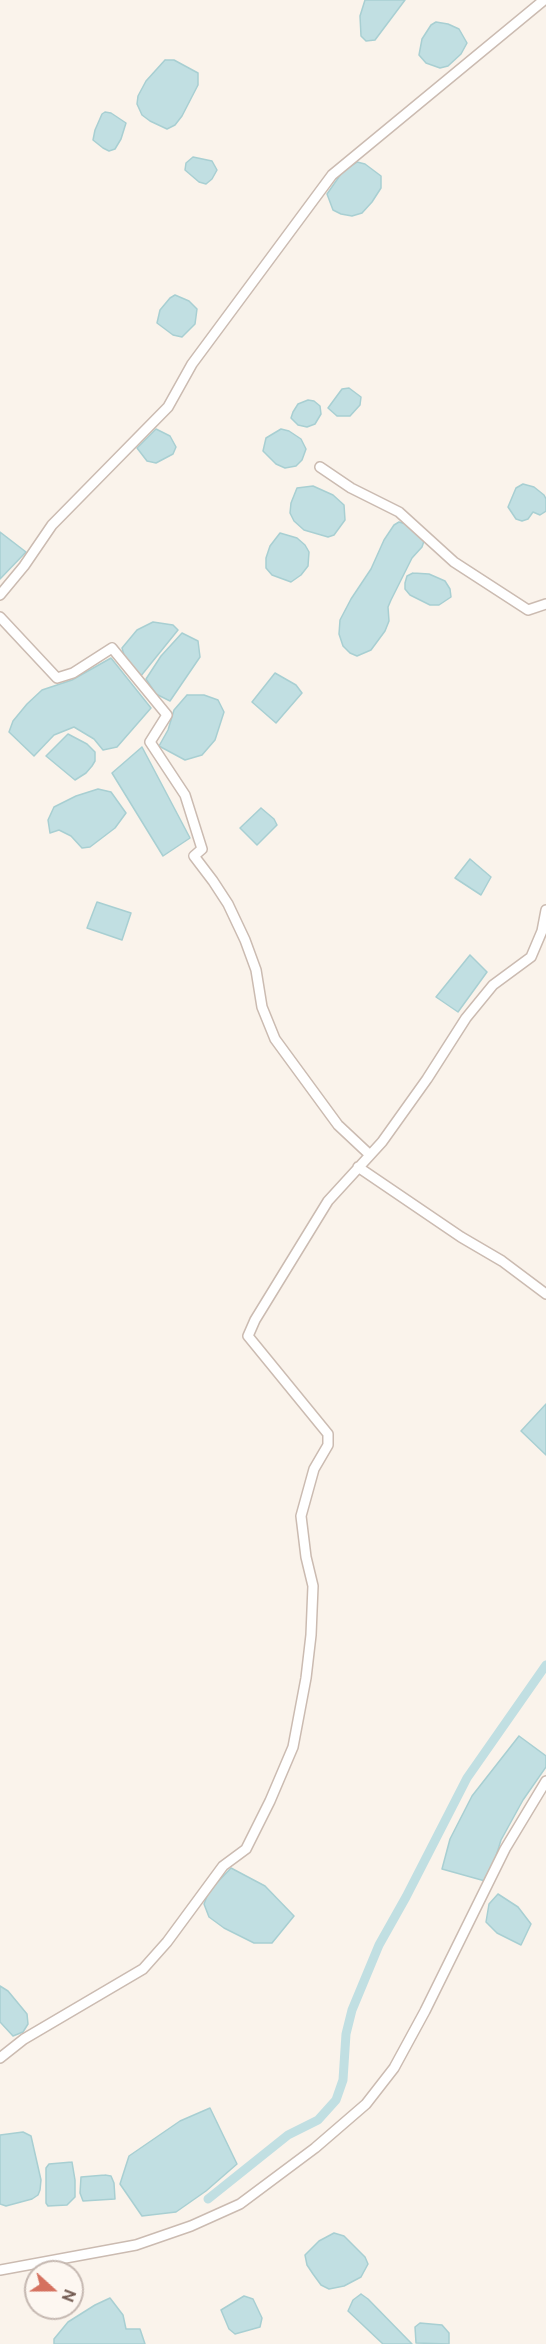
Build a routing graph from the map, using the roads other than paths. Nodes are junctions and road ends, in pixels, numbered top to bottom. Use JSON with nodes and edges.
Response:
{"nodes":[{"id":1,"x":544,"y":0,"type":"edge"},
{"id":2,"x":320,"y":467,"type":"dead end"},
{"id":3,"x":0,"y":595,"type":"edge"},
{"id":4,"x":546,"y":604,"type":"edge"},
{"id":5,"x":0,"y":617,"type":"edge"},
{"id":6,"x":546,"y":910,"type":"edge"},
{"id":7,"x":370,"y":1155,"type":"junction"},
{"id":8,"x":358,"y":1167,"type":"junction"},
{"id":9,"x":546,"y":1294,"type":"edge"},
{"id":10,"x":546,"y":1781,"type":"edge"},
{"id":11,"x":0,"y":2058,"type":"edge"},
{"id":12,"x":0,"y":2270,"type":"edge"}],
"edges":[{"from":1,"to":3,"type":"street"},
{"from":2,"to":4,"type":"street"},
{"from":5,"to":7,"type":"street"},
{"from":6,"to":7,"type":"street"},
{"from":7,"to":8,"type":"street"},
{"from":8,"to":9,"type":"street"},
{"from":8,"to":11,"type":"street"},
{"from":10,"to":12,"type":"street"}]}
